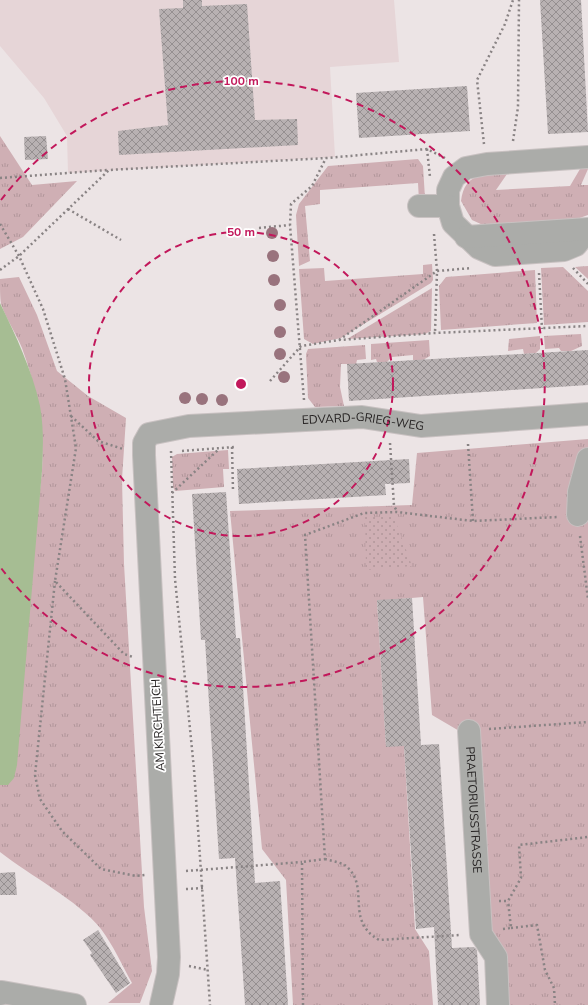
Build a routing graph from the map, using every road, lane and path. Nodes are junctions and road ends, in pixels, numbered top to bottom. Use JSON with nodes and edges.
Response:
{"nodes":[{"id":1,"x":513,"y":0,"type":"edge"},
{"id":2,"x":519,"y":0,"type":"edge"},
{"id":3,"x":427,"y":149,"type":"junction"},
{"id":4,"x":588,"y":156,"type":"edge"},
{"id":5,"x":326,"y":158,"type":"junction"},
{"id":6,"x":509,"y":163,"type":"junction"},
{"id":7,"x":477,"y":166,"type":"junction"},
{"id":8,"x":109,"y":170,"type":"junction"},
{"id":9,"x":0,"y":178,"type":"edge"},
{"id":10,"x":433,"y":206,"type":"junction"},
{"id":11,"x":68,"y":209,"type":"junction"},
{"id":12,"x":0,"y":224,"type":"edge"},
{"id":13,"x":290,"y":225,"type":"junction"},
{"id":14,"x":259,"y":228,"type":"dead end"},
{"id":15,"x":588,"y":229,"type":"edge"},
{"id":16,"x":466,"y":237,"type":"junction"},
{"id":17,"x":121,"y":240,"type":"dead end"},
{"id":18,"x":537,"y":252,"type":"junction"},
{"id":19,"x":19,"y":256,"type":"junction"},
{"id":20,"x":570,"y":266,"type":"dead end"},
{"id":21,"x":0,"y":270,"type":"edge"},
{"id":22,"x":437,"y":271,"type":"junction"},
{"id":23,"x":588,"y":284,"type":"edge"},
{"id":24,"x":588,"y":326,"type":"edge"},
{"id":25,"x":542,"y":328,"type":"junction"},
{"id":26,"x":435,"y":333,"type":"junction"},
{"id":27,"x":339,"y":340,"type":"junction"},
{"id":28,"x":301,"y":346,"type":"junction"},
{"id":29,"x":270,"y":381,"type":"dead end"},
{"id":30,"x":588,"y":414,"type":"edge"},
{"id":31,"x":71,"y":416,"type":"junction"},
{"id":32,"x":305,"y":420,"type":"junction"},
{"id":33,"x":388,"y":421,"type":"junction"},
{"id":34,"x":467,"y":422,"type":"junction"},
{"id":35,"x":144,"y":443,"type":"joint"},
{"id":36,"x":239,"y":446,"type":"dead end"},
{"id":37,"x":232,"y":447,"type":"junction"},
{"id":38,"x":219,"y":448,"type":"junction"},
{"id":39,"x":122,"y":449,"type":"dead end"},
{"id":40,"x":588,"y":459,"type":"edge"},
{"id":41,"x":233,"y":492,"type":"dead end"},
{"id":42,"x":172,"y":493,"type":"junction"},
{"id":43,"x":397,"y":512,"type":"junction"},
{"id":44,"x":578,"y":516,"type":"junction"},
{"id":45,"x":473,"y":521,"type":"junction"},
{"id":46,"x":55,"y":581,"type":"junction"},
{"id":47,"x":588,"y":599,"type":"edge"},
{"id":48,"x":124,"y":654,"type":"dead end"},
{"id":49,"x":588,"y":722,"type":"edge"},
{"id":50,"x":469,"y":731,"type":"joint"},
{"id":51,"x":588,"y":837,"type":"edge"},
{"id":52,"x":325,"y":859,"type":"junction"},
{"id":53,"x":302,"y":862,"type":"junction"},
{"id":54,"x":202,"y":870,"type":"junction"},
{"id":55,"x":165,"y":873,"type":"junction"},
{"id":56,"x":136,"y":876,"type":"dead end"},
{"id":57,"x":480,"y":903,"type":"junction"},
{"id":58,"x":511,"y":928,"type":"dead end"},
{"id":59,"x":482,"y":934,"type":"junction"},
{"id":60,"x":0,"y":994,"type":"edge"},
{"id":61,"x":210,"y":1004,"type":"edge"},
{"id":62,"x":75,"y":1005,"type":"edge"},
{"id":63,"x":161,"y":1005,"type":"edge"},
{"id":64,"x":304,"y":1005,"type":"edge"},
{"id":65,"x":498,"y":1005,"type":"edge"},
{"id":66,"x":554,"y":1005,"type":"edge"}],
"edges":[{"from":1,"to":7,"type":"path"},
{"from":2,"to":6,"type":"path"},
{"from":3,"to":5,"type":"path"},
{"from":3,"to":7,"type":"path"},
{"from":3,"to":10,"type":"path"},
{"from":4,"to":6,"type":"street"},
{"from":5,"to":8,"type":"path"},
{"from":5,"to":13,"type":"path"},
{"from":6,"to":7,"type":"street"},
{"from":7,"to":10,"type":"street"},
{"from":8,"to":9,"type":"path"},
{"from":8,"to":11,"type":"path"},
{"from":10,"to":16,"type":"street"},
{"from":10,"to":22,"type":"path"},
{"from":11,"to":17,"type":"path"},
{"from":11,"to":19,"type":"path"},
{"from":12,"to":19,"type":"path"},
{"from":13,"to":14,"type":"path"},
{"from":13,"to":28,"type":"path"},
{"from":15,"to":16,"type":"street"},
{"from":15,"to":18,"type":"street"},
{"from":16,"to":18,"type":"street"},
{"from":18,"to":25,"type":"path"},
{"from":19,"to":21,"type":"path"},
{"from":19,"to":31,"type":"path"},
{"from":20,"to":23,"type":"path"},
{"from":22,"to":26,"type":"path"},
{"from":22,"to":27,"type":"path"},
{"from":24,"to":25,"type":"path"},
{"from":25,"to":26,"type":"path"},
{"from":26,"to":27,"type":"path"},
{"from":27,"to":28,"type":"path"},
{"from":28,"to":29,"type":"path"},
{"from":28,"to":32,"type":"path"},
{"from":30,"to":34,"type":"street","name":"EDVARD-GRIEG-WEG"},
{"from":31,"to":39,"type":"path"},
{"from":31,"to":46,"type":"path"},
{"from":32,"to":33,"type":"street","name":"EDVARD-GRIEG-WEG"},
{"from":32,"to":35,"type":"street","name":"EDVARD-GRIEG-WEG"},
{"from":33,"to":34,"type":"street","name":"EDVARD-GRIEG-WEG"},
{"from":33,"to":43,"type":"path"},
{"from":34,"to":45,"type":"path"},
{"from":35,"to":55,"type":"street","name":"AM KIRCHTEICH"},
{"from":36,"to":37,"type":"path"},
{"from":37,"to":38,"type":"path"},
{"from":37,"to":41,"type":"path"},
{"from":38,"to":42,"type":"path"},
{"from":38,"to":42,"type":"path"},
{"from":40,"to":44,"type":"street"},
{"from":42,"to":54,"type":"path"},
{"from":43,"to":45,"type":"path"},
{"from":43,"to":52,"type":"path"},
{"from":44,"to":45,"type":"path"},
{"from":44,"to":47,"type":"path"},
{"from":46,"to":48,"type":"path"},
{"from":46,"to":56,"type":"path"},
{"from":49,"to":50,"type":"path","name":"PRAETORIUSSTRASSE"},
{"from":50,"to":57,"type":"street","name":"PRAETORIUSSTRASSE"},
{"from":51,"to":57,"type":"path"},
{"from":52,"to":53,"type":"path"},
{"from":52,"to":59,"type":"path"},
{"from":53,"to":54,"type":"path"},
{"from":53,"to":64,"type":"path"},
{"from":54,"to":55,"type":"path"},
{"from":54,"to":61,"type":"path"},
{"from":55,"to":63,"type":"street","name":"AM KIRCHTEICH"},
{"from":57,"to":59,"type":"street","name":"PRAETORIUSSTRASSE"},
{"from":58,"to":66,"type":"path"},
{"from":59,"to":65,"type":"street","name":"PRAETORIUSSTRASSE"},
{"from":60,"to":62,"type":"street"}]}
